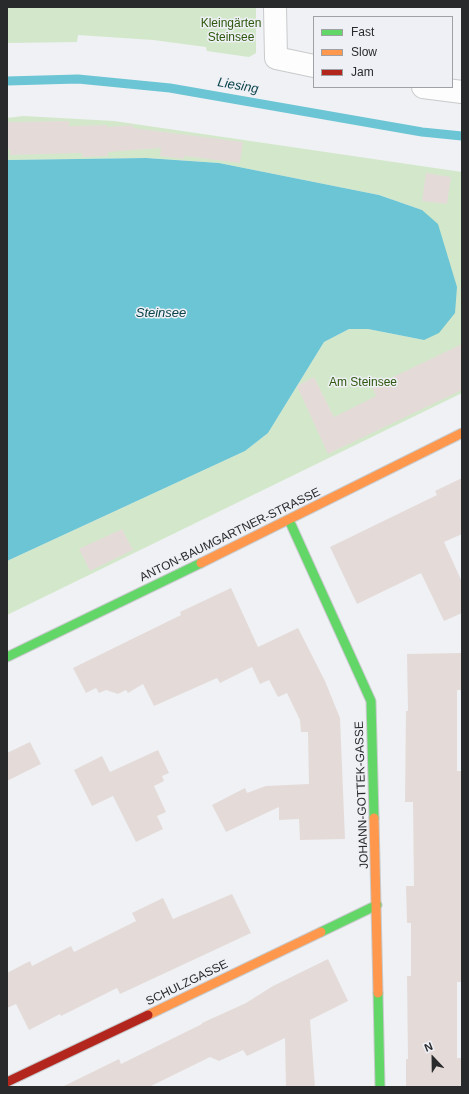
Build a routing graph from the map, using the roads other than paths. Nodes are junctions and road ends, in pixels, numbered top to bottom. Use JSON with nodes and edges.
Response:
{"nodes":[{"id":1,"x":275,"y":7,"type":"edge"},
{"id":2,"x":313,"y":66,"type":"edge"},
{"id":3,"x":431,"y":88,"type":"edge"},
{"id":4,"x":462,"y":92,"type":"edge"},
{"id":5,"x":462,"y":433,"type":"edge"},
{"id":6,"x":289,"y":520,"type":"junction"},
{"id":7,"x":7,"y":657,"type":"edge"},
{"id":8,"x":377,"y":905,"type":"junction"},
{"id":9,"x":7,"y":1082,"type":"edge"},
{"id":10,"x":380,"y":1087,"type":"edge"}],
"edges":[{"from":1,"to":2,"type":"street"},
{"from":3,"to":4,"type":"street"},
{"from":5,"to":6,"type":"street","name":"ANTON-BAUMGARTNER-STRASSE"},
{"from":6,"to":7,"type":"street","name":"ANTON-BAUMGARTNER-STRASSE"},
{"from":6,"to":8,"type":"street","name":"JOHANN-GOTTEK-GASSE"},
{"from":8,"to":9,"type":"street","name":"SCHULZGASSE"},
{"from":8,"to":10,"type":"street","name":"JOHANN-GOTTEK-GASSE"}]}
